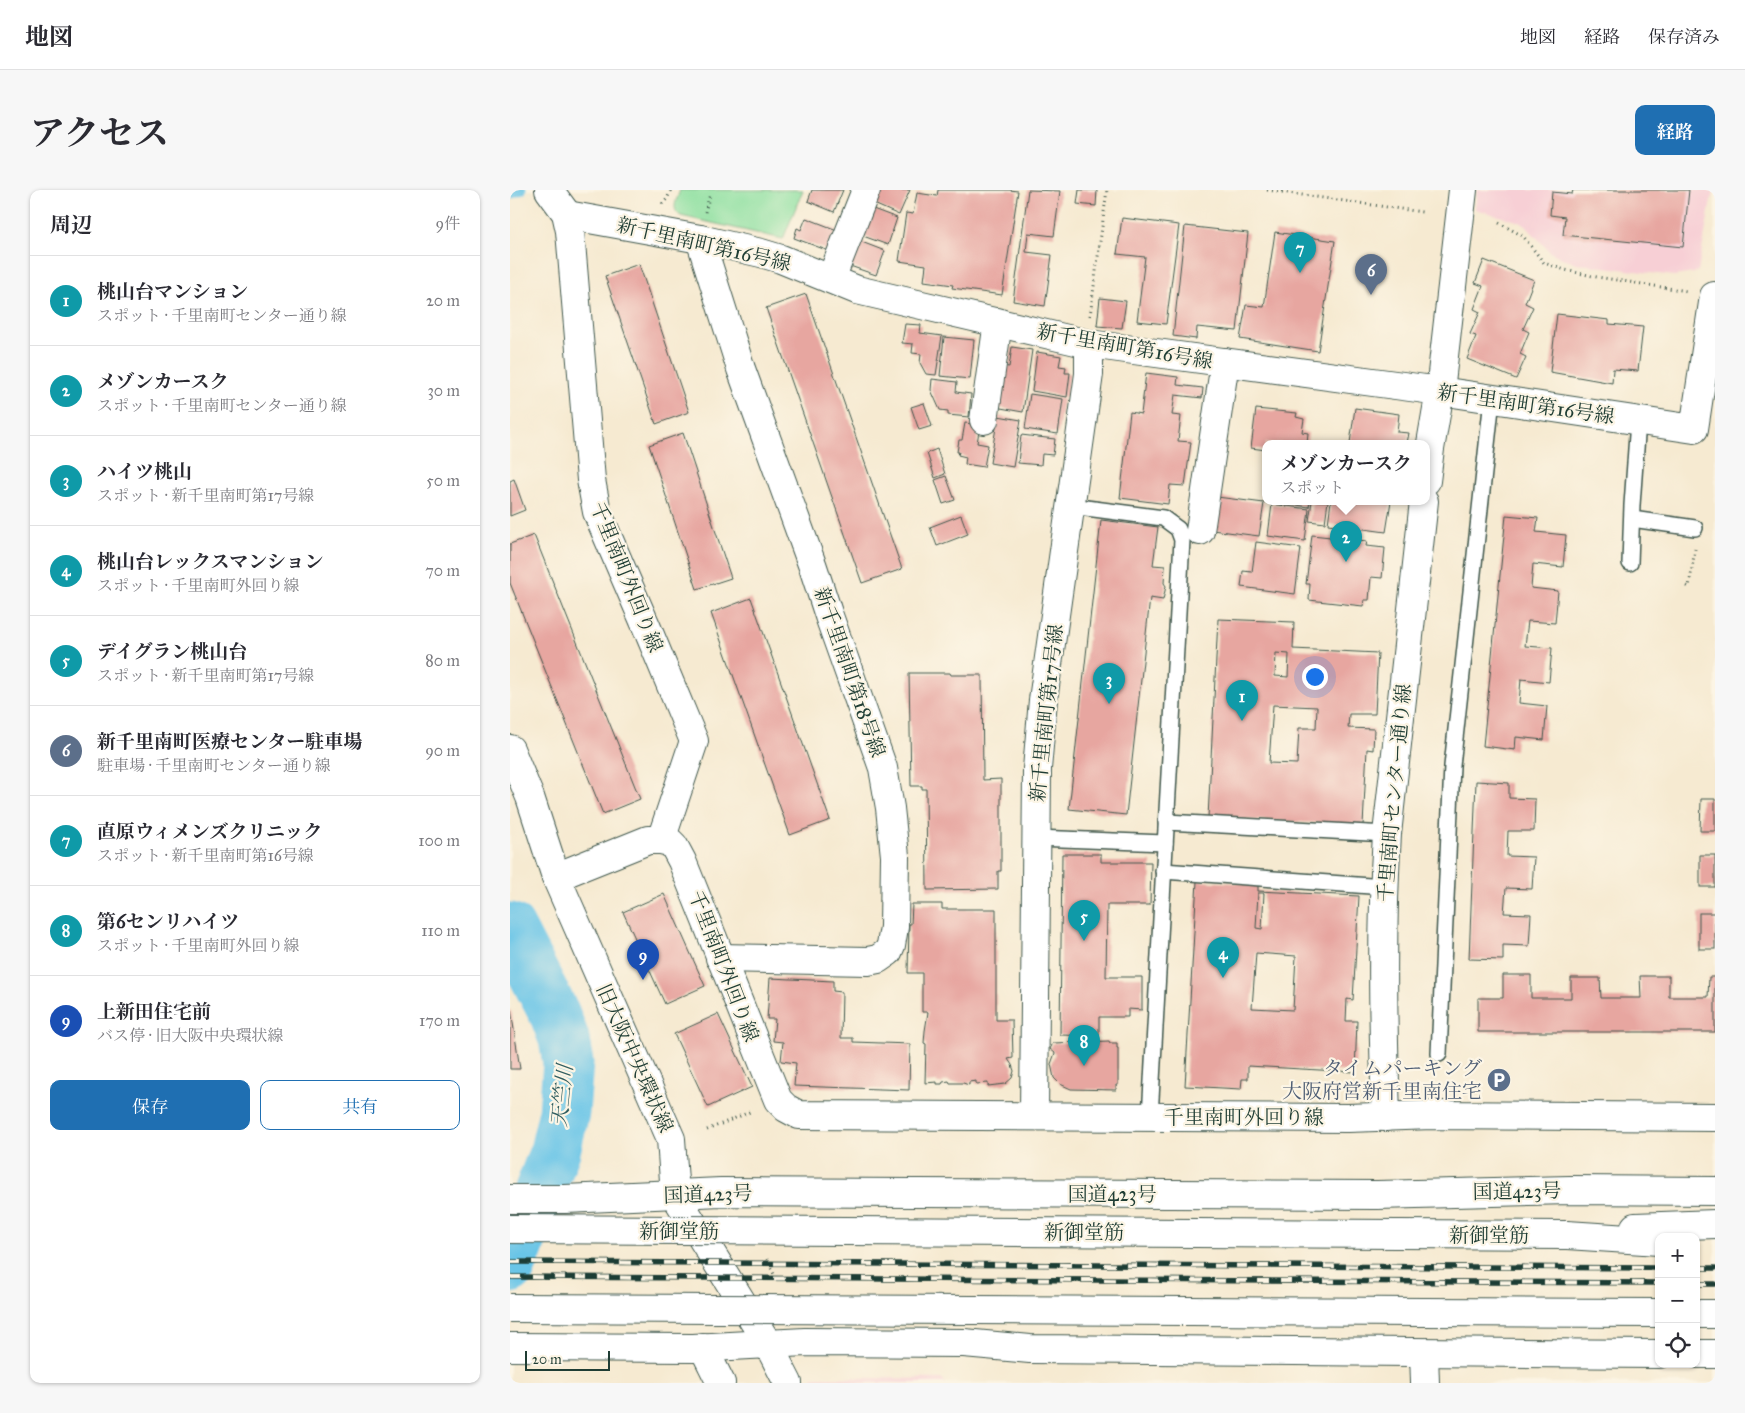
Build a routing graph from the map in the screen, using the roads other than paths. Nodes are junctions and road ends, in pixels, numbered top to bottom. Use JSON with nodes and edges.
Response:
{"nodes":[{"id":1,"x":549,"y":190,"type":"edge"},
{"id":2,"x":866,"y":190,"type":"edge"},
{"id":3,"x":1462,"y":190,"type":"edge"},
{"id":4,"x":567,"y":215,"type":"junction"},
{"id":5,"x":700,"y":239,"type":"junction"},
{"id":6,"x":831,"y":279,"type":"junction"},
{"id":7,"x":1714,"y":296,"type":"edge"},
{"id":8,"x":998,"y":322,"type":"junction"},
{"id":9,"x":1090,"y":344,"type":"junction"},
{"id":10,"x":1225,"y":362,"type":"junction"},
{"id":11,"x":1440,"y":392,"type":"junction"},
{"id":12,"x":1492,"y":399,"type":"junction"},
{"id":13,"x":984,"y":420,"type":"dead end"},
{"id":14,"x":1638,"y":421,"type":"junction"},
{"id":15,"x":1430,"y":449,"type":"edge"},
{"id":16,"x":1424,"y":505,"type":"edge"},
{"id":17,"x":1071,"y":506,"type":"junction"},
{"id":18,"x":1632,"y":519,"type":"junction"},
{"id":19,"x":1696,"y":528,"type":"dead end"},
{"id":20,"x":1200,"y":531,"type":"dead end"},
{"id":21,"x":1630,"y":563,"type":"dead end"},
{"id":22,"x":510,"y":749,"type":"edge"},
{"id":23,"x":1166,"y":822,"type":"junction"},
{"id":24,"x":1387,"y":834,"type":"junction"},
{"id":25,"x":1036,"y":838,"type":"junction"},
{"id":26,"x":661,"y":840,"type":"junction"},
{"id":27,"x":1165,"y":843,"type":"junction"},
{"id":28,"x":1163,"y":870,"type":"junction"},
{"id":29,"x":556,"y":877,"type":"junction"},
{"id":30,"x":1384,"y":887,"type":"junction"},
{"id":31,"x":720,"y":958,"type":"junction"},
{"id":32,"x":1439,"y":1054,"type":"dead end"},
{"id":33,"x":1034,"y":1115,"type":"junction"},
{"id":34,"x":1150,"y":1117,"type":"junction"},
{"id":35,"x":1386,"y":1117,"type":"junction"},
{"id":36,"x":1715,"y":1117,"type":"edge"},
{"id":37,"x":1715,"y":1191,"type":"edge"},
{"id":38,"x":675,"y":1195,"type":"junction"},
{"id":39,"x":510,"y":1198,"type":"edge"},
{"id":40,"x":1715,"y":1224,"type":"edge"},
{"id":41,"x":510,"y":1229,"type":"edge"},
{"id":42,"x":1567,"y":1235,"type":"junction"},
{"id":43,"x":1655,"y":1241,"type":"edge"},
{"id":44,"x":1700,"y":1241,"type":"edge"},
{"id":45,"x":1715,"y":1242,"type":"edge"},
{"id":46,"x":510,"y":1308,"type":"edge"},
{"id":47,"x":1655,"y":1313,"type":"edge"},
{"id":48,"x":1700,"y":1314,"type":"edge"},
{"id":49,"x":1715,"y":1314,"type":"edge"},
{"id":50,"x":768,"y":1344,"type":"junction"},
{"id":51,"x":510,"y":1347,"type":"edge"},
{"id":52,"x":703,"y":1347,"type":"junction"},
{"id":53,"x":1424,"y":1353,"type":"junction"},
{"id":54,"x":1655,"y":1354,"type":"edge"},
{"id":55,"x":1700,"y":1354,"type":"edge"},
{"id":56,"x":1715,"y":1354,"type":"edge"},
{"id":57,"x":721,"y":1383,"type":"edge"},
{"id":58,"x":788,"y":1383,"type":"edge"},
{"id":59,"x":1426,"y":1383,"type":"edge"}],
"edges":[{"from":1,"to":4,"type":"main road","name":"千里南町外回り線"},
{"from":2,"to":6,"type":"main road"},
{"from":3,"to":11,"type":"main road"},
{"from":4,"to":5,"type":"main road","name":"新千里南町第16号線"},
{"from":4,"to":26,"type":"main road","name":"千里南町外回り線"},
{"from":5,"to":6,"type":"main road","name":"新千里南町第16号線"},
{"from":5,"to":31,"type":"main road","name":"新千里南町第18号線"},
{"from":6,"to":8,"type":"main road","name":"新千里南町第16号線"},
{"from":7,"to":14,"type":"main road","name":"新千里南町第16号線"},
{"from":8,"to":9,"type":"main road","name":"新千里南町第16号線"},
{"from":8,"to":13,"type":"main road"},
{"from":9,"to":10,"type":"main road","name":"新千里南町第16号線"},
{"from":9,"to":17,"type":"main road","name":"新千里南町第17号線"},
{"from":10,"to":11,"type":"main road","name":"新千里南町第16号線"},
{"from":10,"to":20,"type":"main road"},
{"from":11,"to":12,"type":"main road","name":"新千里南町第16号線"},
{"from":11,"to":15,"type":"main road"},
{"from":12,"to":14,"type":"main road","name":"新千里南町第16号線"},
{"from":12,"to":32,"type":"lane"},
{"from":14,"to":18,"type":"lane"},
{"from":16,"to":24,"type":"main road","name":"千里南町センター通り線"},
{"from":17,"to":23,"type":"lane"},
{"from":17,"to":25,"type":"main road","name":"新千里南町第17号線"},
{"from":18,"to":19,"type":"lane"},
{"from":18,"to":21,"type":"lane"},
{"from":22,"to":29,"type":"main road","name":"旧大阪中央環状線"},
{"from":23,"to":24,"type":"lane"},
{"from":23,"to":27,"type":"lane"},
{"from":24,"to":30,"type":"main road","name":"千里南町センター通り線"},
{"from":25,"to":27,"type":"lane"},
{"from":25,"to":33,"type":"main road","name":"新千里南町第17号線"},
{"from":26,"to":29,"type":"main road"},
{"from":26,"to":31,"type":"main road","name":"千里南町外回り線"},
{"from":27,"to":28,"type":"lane"},
{"from":28,"to":30,"type":"lane"},
{"from":28,"to":34,"type":"lane"},
{"from":29,"to":38,"type":"main road","name":"旧大阪中央環状線"},
{"from":30,"to":35,"type":"main road","name":"千里南町センター通り線"},
{"from":31,"to":33,"type":"main road","name":"千里南町外回り線"},
{"from":33,"to":34,"type":"main road","name":"千里南町外回り線"},
{"from":34,"to":35,"type":"main road","name":"千里南町外回り線"},
{"from":35,"to":36,"type":"main road","name":"千里南町外回り線"},
{"from":37,"to":38,"type":"main road","name":"国道423号"},
{"from":38,"to":39,"type":"main road","name":"国道423号"},
{"from":38,"to":50,"type":"main road","name":"旧大阪中央環状線"},
{"from":40,"to":42,"type":"main road"},
{"from":41,"to":42,"type":"main road","name":"新御堂筋","bridge":true},
{"from":42,"to":43,"type":"main road","name":"新御堂筋"},
{"from":44,"to":45,"type":"main road"},
{"from":46,"to":47,"type":"main road","bridge":true},
{"from":48,"to":49,"type":"main road"},
{"from":50,"to":52,"type":"main road"},
{"from":50,"to":53,"type":"main road"},
{"from":50,"to":58,"type":"main road","name":"旧大阪中央環状線"},
{"from":51,"to":52,"type":"main road"},
{"from":52,"to":57,"type":"main road"},
{"from":53,"to":54,"type":"main road"},
{"from":53,"to":59,"type":"main road"},
{"from":55,"to":56,"type":"main road"}]}
